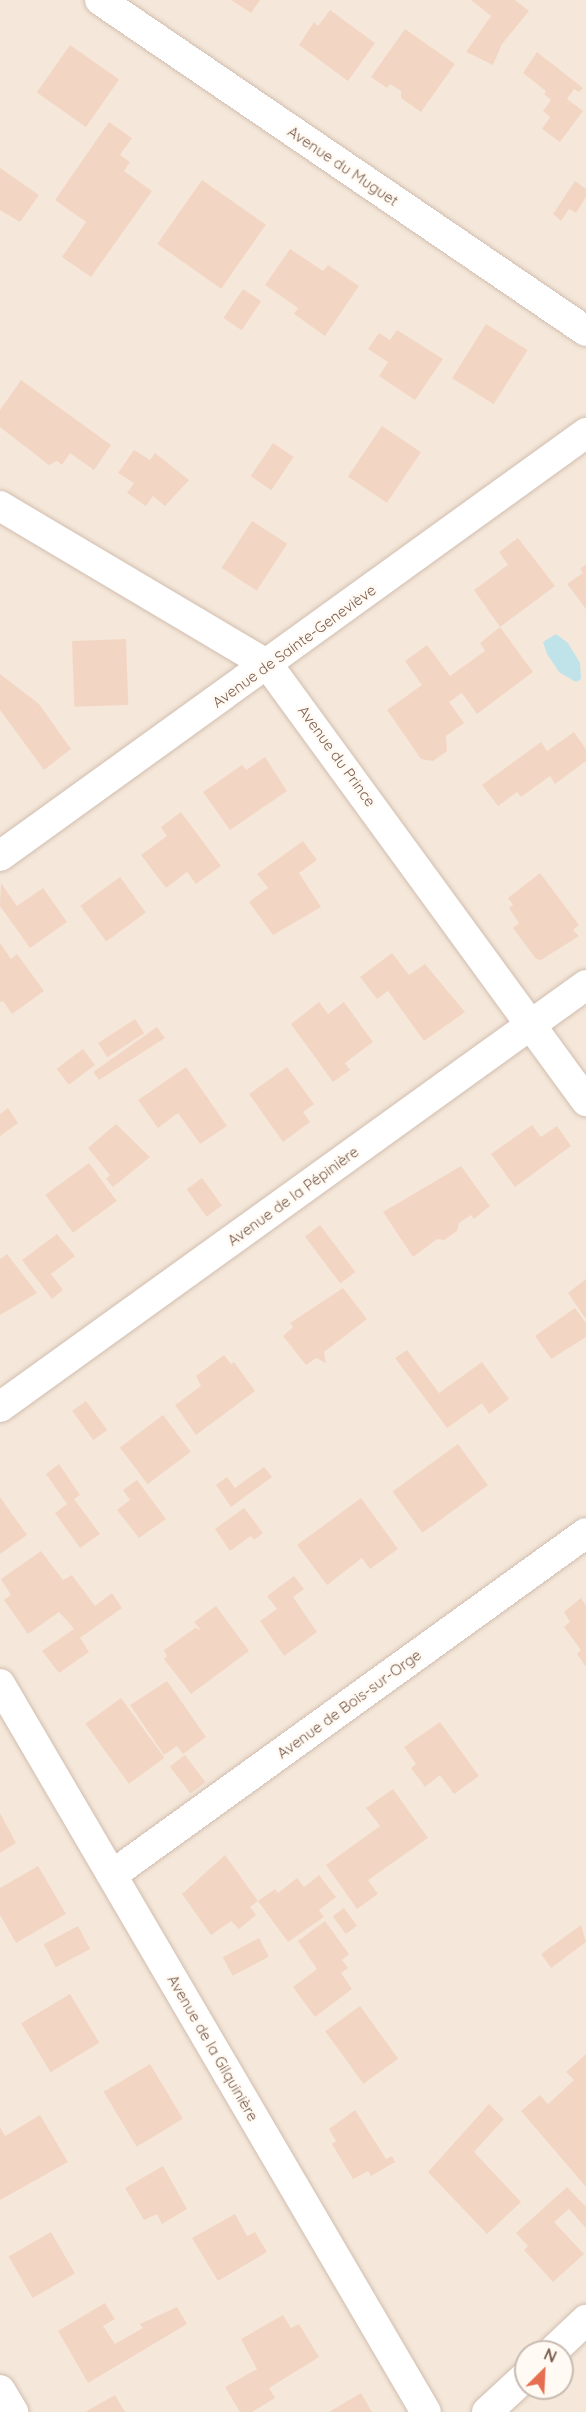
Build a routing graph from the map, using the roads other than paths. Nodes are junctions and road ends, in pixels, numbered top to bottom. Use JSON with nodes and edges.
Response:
{"nodes":[{"id":1,"x":100,"y":0,"type":"edge"},
{"id":2,"x":586,"y":331,"type":"edge"},
{"id":3,"x":586,"y":433,"type":"edge"},
{"id":4,"x":0,"y":506,"type":"edge"},
{"id":5,"x":268,"y":665,"type":"junction"},
{"id":6,"x":0,"y":856,"type":"edge"},
{"id":7,"x":586,"y":986,"type":"edge"},
{"id":8,"x":531,"y":1025,"type":"junction"},
{"id":9,"x":586,"y":1101,"type":"edge"},
{"id":10,"x":0,"y":1407,"type":"edge"},
{"id":11,"x":586,"y":1533,"type":"edge"},
{"id":12,"x":0,"y":1684,"type":"edge"},
{"id":13,"x":112,"y":1875,"type":"junction"},
{"id":14,"x":586,"y":2320,"type":"edge"},
{"id":15,"x":565,"y":2340,"type":"edge"},
{"id":16,"x":514,"y":2387,"type":"edge"},
{"id":17,"x":0,"y":2390,"type":"edge"},
{"id":18,"x":13,"y":2412,"type":"edge"},
{"id":19,"x":426,"y":2412,"type":"edge"},
{"id":20,"x":487,"y":2412,"type":"edge"}],
"edges":[{"from":1,"to":2,"type":"street","name":"Avenue du Muguet"},
{"from":3,"to":5,"type":"street","name":"Avenue de Sainte-Geneviève"},
{"from":4,"to":5,"type":"street","name":"Avenue du Prince"},
{"from":5,"to":6,"type":"street","name":"Avenue de Sainte-Geneviève"},
{"from":5,"to":8,"type":"street","name":"Avenue du Prince"},
{"from":7,"to":8,"type":"street","name":"Avenue de la Pépinière"},
{"from":8,"to":9,"type":"street","name":"Avenue du Prince"},
{"from":8,"to":10,"type":"street","name":"Avenue de la Pépinière"},
{"from":11,"to":13,"type":"street","name":"Avenue de Bois-sur-Orge"},
{"from":12,"to":13,"type":"street","name":"Avenue de la Gilquinière"},
{"from":13,"to":19,"type":"street","name":"Avenue de la Gilquinière"},
{"from":14,"to":15,"type":"street"},
{"from":16,"to":20,"type":"street"},
{"from":17,"to":18,"type":"street"}]}
